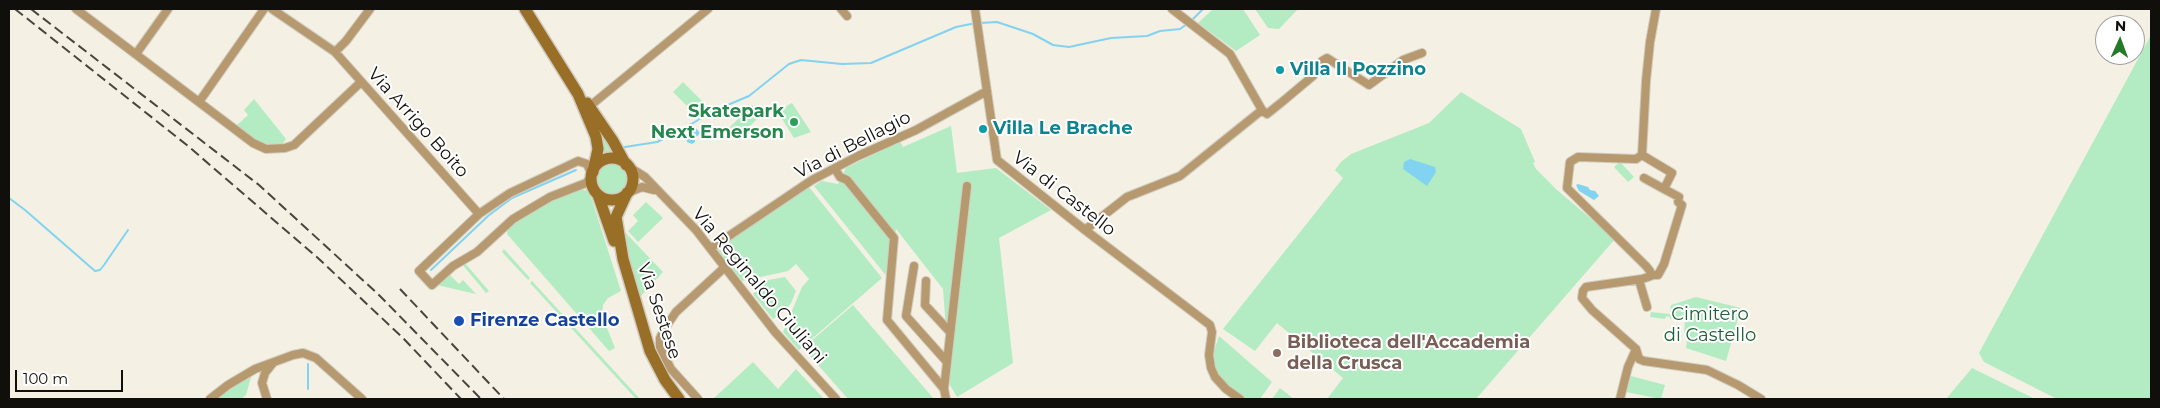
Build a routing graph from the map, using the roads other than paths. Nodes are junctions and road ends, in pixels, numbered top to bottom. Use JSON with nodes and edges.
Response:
{"nodes":[{"id":1,"x":76,"y":9,"type":"edge"},
{"id":2,"x":168,"y":9,"type":"edge"},
{"id":3,"x":264,"y":9,"type":"edge"},
{"id":4,"x":272,"y":9,"type":"edge"},
{"id":5,"x":370,"y":9,"type":"edge"},
{"id":6,"x":525,"y":9,"type":"edge"},
{"id":7,"x":708,"y":9,"type":"edge"},
{"id":8,"x":841,"y":9,"type":"edge"},
{"id":9,"x":975,"y":9,"type":"edge"},
{"id":10,"x":1172,"y":9,"type":"edge"},
{"id":11,"x":1656,"y":9,"type":"edge"},
{"id":12,"x":847,"y":16,"type":"dead end"},
{"id":13,"x":335,"y":52,"type":"junction"},
{"id":14,"x":1422,"y":53,"type":"dead end"},
{"id":15,"x":136,"y":54,"type":"junction"},
{"id":16,"x":361,"y":82,"type":"junction"},
{"id":17,"x":987,"y":91,"type":"junction"},
{"id":18,"x":578,"y":94,"type":"junction"},
{"id":19,"x":199,"y":102,"type":"junction"},
{"id":20,"x":590,"y":106,"type":"junction"},
{"id":21,"x":1262,"y":110,"type":"junction"},
{"id":22,"x":1642,"y":155,"type":"junction"},
{"id":23,"x":626,"y":165,"type":"junction"},
{"id":24,"x":835,"y":169,"type":"junction"},
{"id":25,"x":592,"y":175,"type":"junction"},
{"id":26,"x":1644,"y":178,"type":"dead end"},
{"id":27,"x":967,"y":186,"type":"dead end"},
{"id":28,"x":1664,"y":189,"type":"junction"},
{"id":29,"x":658,"y":192,"type":"junction"},
{"id":30,"x":627,"y":193,"type":"junction"},
{"id":31,"x":598,"y":195,"type":"junction"},
{"id":32,"x":479,"y":214,"type":"junction"},
{"id":33,"x":1084,"y":230,"type":"junction"},
{"id":34,"x":711,"y":248,"type":"junction"},
{"id":35,"x":623,"y":259,"type":"junction"},
{"id":36,"x":914,"y":266,"type":"dead end"},
{"id":37,"x":725,"y":267,"type":"junction"},
{"id":38,"x":1651,"y":275,"type":"junction"},
{"id":39,"x":1639,"y":280,"type":"junction"},
{"id":40,"x":926,"y":281,"type":"dead end"},
{"id":41,"x":1647,"y":308,"type":"dead end"},
{"id":42,"x":950,"y":332,"type":"junction"},
{"id":43,"x":1636,"y":350,"type":"junction"},
{"id":44,"x":947,"y":362,"type":"junction"},
{"id":45,"x":273,"y":363,"type":"junction"},
{"id":46,"x":944,"y":389,"type":"junction"},
{"id":47,"x":210,"y":399,"type":"edge"},
{"id":48,"x":267,"y":399,"type":"edge"},
{"id":49,"x":362,"y":399,"type":"edge"},
{"id":50,"x":679,"y":399,"type":"edge"},
{"id":51,"x":698,"y":399,"type":"edge"},
{"id":52,"x":836,"y":399,"type":"edge"},
{"id":53,"x":946,"y":399,"type":"edge"},
{"id":54,"x":1240,"y":399,"type":"edge"},
{"id":55,"x":1620,"y":399,"type":"edge"},
{"id":56,"x":1761,"y":399,"type":"edge"}],
"edges":[{"from":1,"to":15,"type":"street"},
{"from":2,"to":15,"type":"street"},
{"from":3,"to":19,"type":"street"},
{"from":4,"to":13,"type":"street","name":"Via Arrigo Boito"},
{"from":5,"to":13,"type":"street"},
{"from":6,"to":18,"type":"main road"},
{"from":7,"to":20,"type":"street"},
{"from":8,"to":12,"type":"street"},
{"from":9,"to":17,"type":"street","name":"Via di Castello"},
{"from":10,"to":21,"type":"street"},
{"from":11,"to":22,"type":"street"},
{"from":13,"to":16,"type":"street","name":"Via Arrigo Boito"},
{"from":14,"to":21,"type":"street"},
{"from":15,"to":19,"type":"street"},
{"from":16,"to":19,"type":"street"},
{"from":16,"to":32,"type":"street","name":"Via Arrigo Boito"},
{"from":17,"to":24,"type":"street","name":"Via di Bellagio"},
{"from":17,"to":33,"type":"street","name":"Via di Castello"},
{"from":18,"to":20,"type":"main road"},
{"from":18,"to":25,"type":"main road"},
{"from":20,"to":23,"type":"main road"},
{"from":21,"to":33,"type":"street"},
{"from":22,"to":28,"type":"street"},
{"from":22,"to":38,"type":"street"},
{"from":23,"to":25,"type":"main road"},
{"from":23,"to":29,"type":"street","name":"Via Reginaldo Giuliani"},
{"from":23,"to":30,"type":"main road"},
{"from":24,"to":34,"type":"street","name":"Via di Bellagio"},
{"from":24,"to":46,"type":"street"},
{"from":25,"to":31,"type":"main road"},
{"from":25,"to":32,"type":"street"},
{"from":25,"to":32,"type":"street"},
{"from":26,"to":28,"type":"street"},
{"from":27,"to":42,"type":"street"},
{"from":28,"to":38,"type":"street"},
{"from":29,"to":30,"type":"street"},
{"from":29,"to":34,"type":"street","name":"Via Reginaldo Giuliani"},
{"from":30,"to":31,"type":"main road"},
{"from":30,"to":35,"type":"main road","name":"Via Sestese"},
{"from":31,"to":35,"type":"main road","name":"Via Sestese"},
{"from":33,"to":54,"type":"street","name":"Via di Castello"},
{"from":34,"to":37,"type":"street","name":"Via Reginaldo Giuliani"},
{"from":35,"to":50,"type":"main road","name":"Via Sestese"},
{"from":36,"to":44,"type":"street"},
{"from":37,"to":51,"type":"street","name":"Via Sestese"},
{"from":37,"to":52,"type":"street","name":"Via Reginaldo Giuliani"},
{"from":38,"to":39,"type":"street"},
{"from":39,"to":41,"type":"street"},
{"from":39,"to":43,"type":"street"},
{"from":40,"to":42,"type":"street"},
{"from":42,"to":44,"type":"street"},
{"from":43,"to":55,"type":"street"},
{"from":43,"to":56,"type":"street"},
{"from":44,"to":46,"type":"street"},
{"from":45,"to":47,"type":"street"},
{"from":45,"to":48,"type":"street"},
{"from":45,"to":49,"type":"street"},
{"from":46,"to":53,"type":"street"}]}
